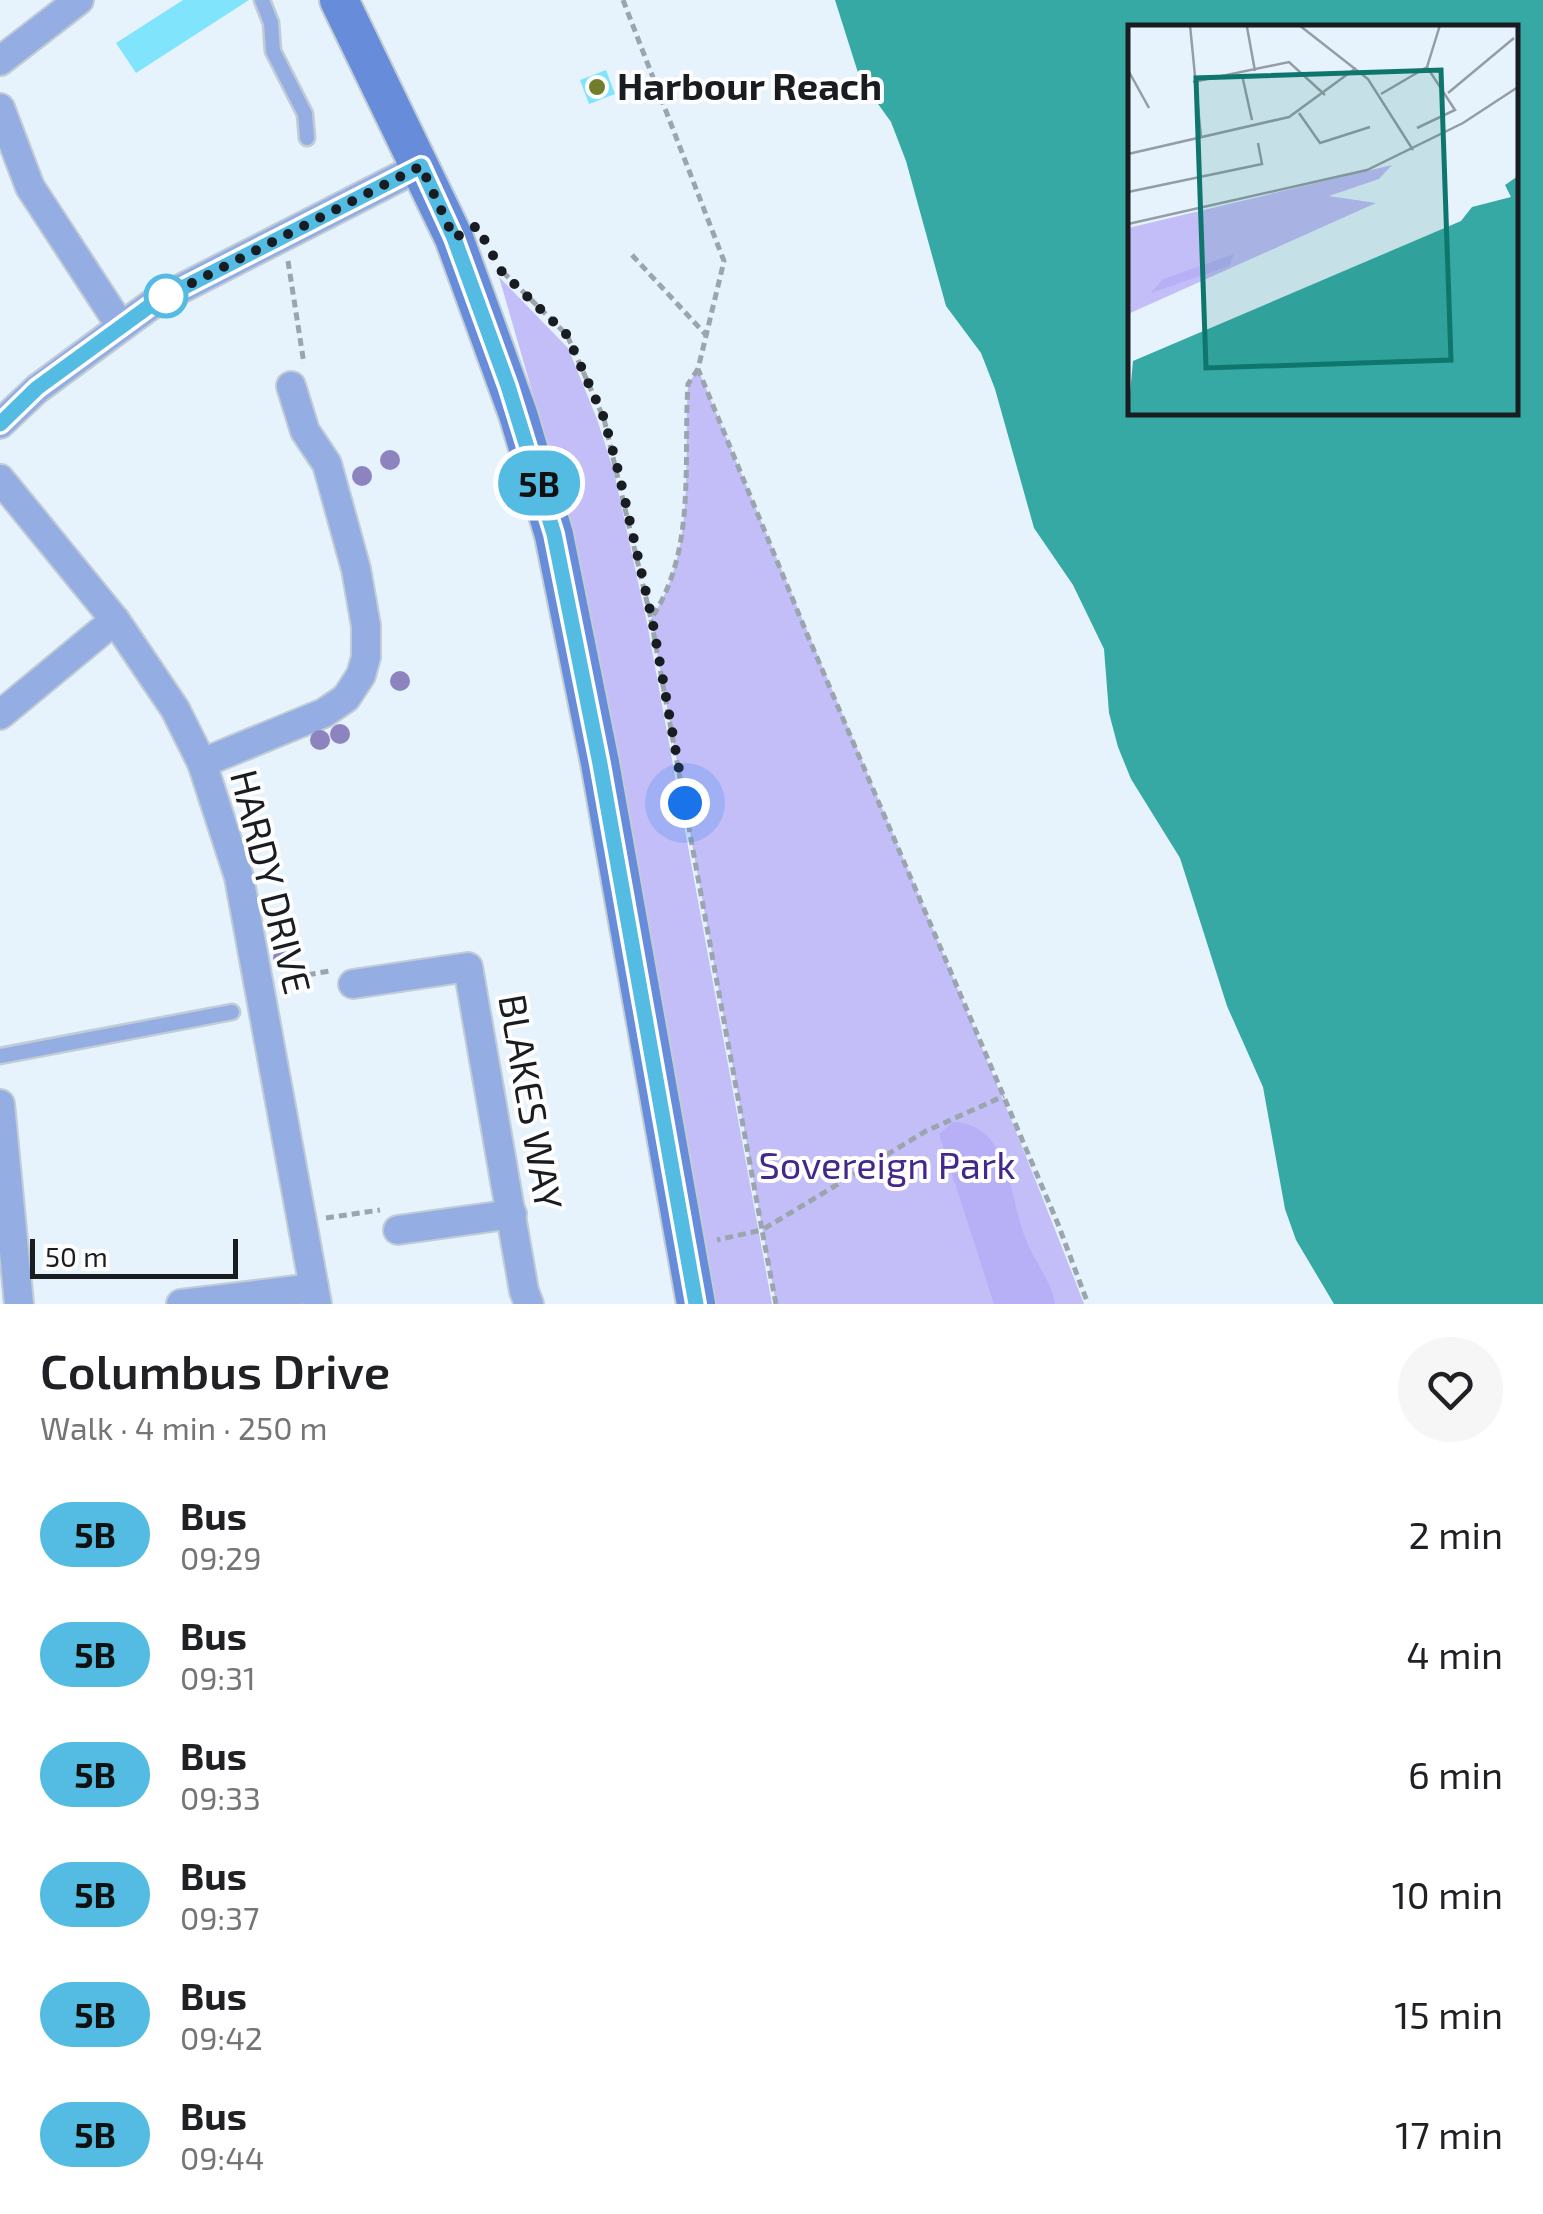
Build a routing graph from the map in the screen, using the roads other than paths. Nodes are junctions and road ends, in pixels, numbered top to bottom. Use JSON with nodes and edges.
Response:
{"nodes":[{"id":1,"x":78,"y":0,"type":"edge"},
{"id":2,"x":262,"y":0,"type":"edge"},
{"id":3,"x":339,"y":0,"type":"edge"},
{"id":4,"x":0,"y":62,"type":"edge"},
{"id":5,"x":0,"y":108,"type":"edge"},
{"id":6,"x":307,"y":138,"type":"dead end"},
{"id":7,"x":421,"y":166,"type":"junction"},
{"id":8,"x":120,"y":325,"type":"junction"},
{"id":9,"x":291,"y":386,"type":"road end"},
{"id":10,"x":0,"y":424,"type":"edge"},
{"id":11,"x":0,"y":480,"type":"edge"},
{"id":12,"x":115,"y":620,"type":"junction"},
{"id":13,"x":2,"y":710,"type":"edge"},
{"id":14,"x":202,"y":763,"type":"junction"},
{"id":15,"x":354,"y":984,"type":"road end"},
{"id":16,"x":232,"y":1012,"type":"dead end"},
{"id":17,"x":0,"y":1056,"type":"edge"},
{"id":18,"x":0,"y":1104,"type":"edge"},
{"id":19,"x":512,"y":1214,"type":"junction"},
{"id":20,"x":398,"y":1230,"type":"road end"},
{"id":21,"x":316,"y":1296,"type":"edge"},
{"id":22,"x":19,"y":1304,"type":"edge"},
{"id":23,"x":181,"y":1304,"type":"edge"},
{"id":24,"x":529,"y":1304,"type":"edge"},
{"id":25,"x":696,"y":1304,"type":"edge"}],
"edges":[{"from":1,"to":4,"type":"street"},
{"from":2,"to":6,"type":"lane"},
{"from":3,"to":7,"type":"street"},
{"from":5,"to":8,"type":"street"},
{"from":7,"to":8,"type":"street"},
{"from":7,"to":25,"type":"street"},
{"from":8,"to":10,"type":"street"},
{"from":9,"to":14,"type":"street"},
{"from":11,"to":12,"type":"street","name":"HARDY DRIVE"},
{"from":12,"to":13,"type":"street"},
{"from":12,"to":14,"type":"street","name":"HARDY DRIVE"},
{"from":14,"to":21,"type":"street","name":"HARDY DRIVE"},
{"from":15,"to":19,"type":"street","name":"BLAKES WAY"},
{"from":16,"to":17,"type":"lane"},
{"from":18,"to":22,"type":"street"},
{"from":19,"to":20,"type":"street"},
{"from":19,"to":24,"type":"street","name":"BLAKES WAY"},
{"from":21,"to":23,"type":"street"}]}
